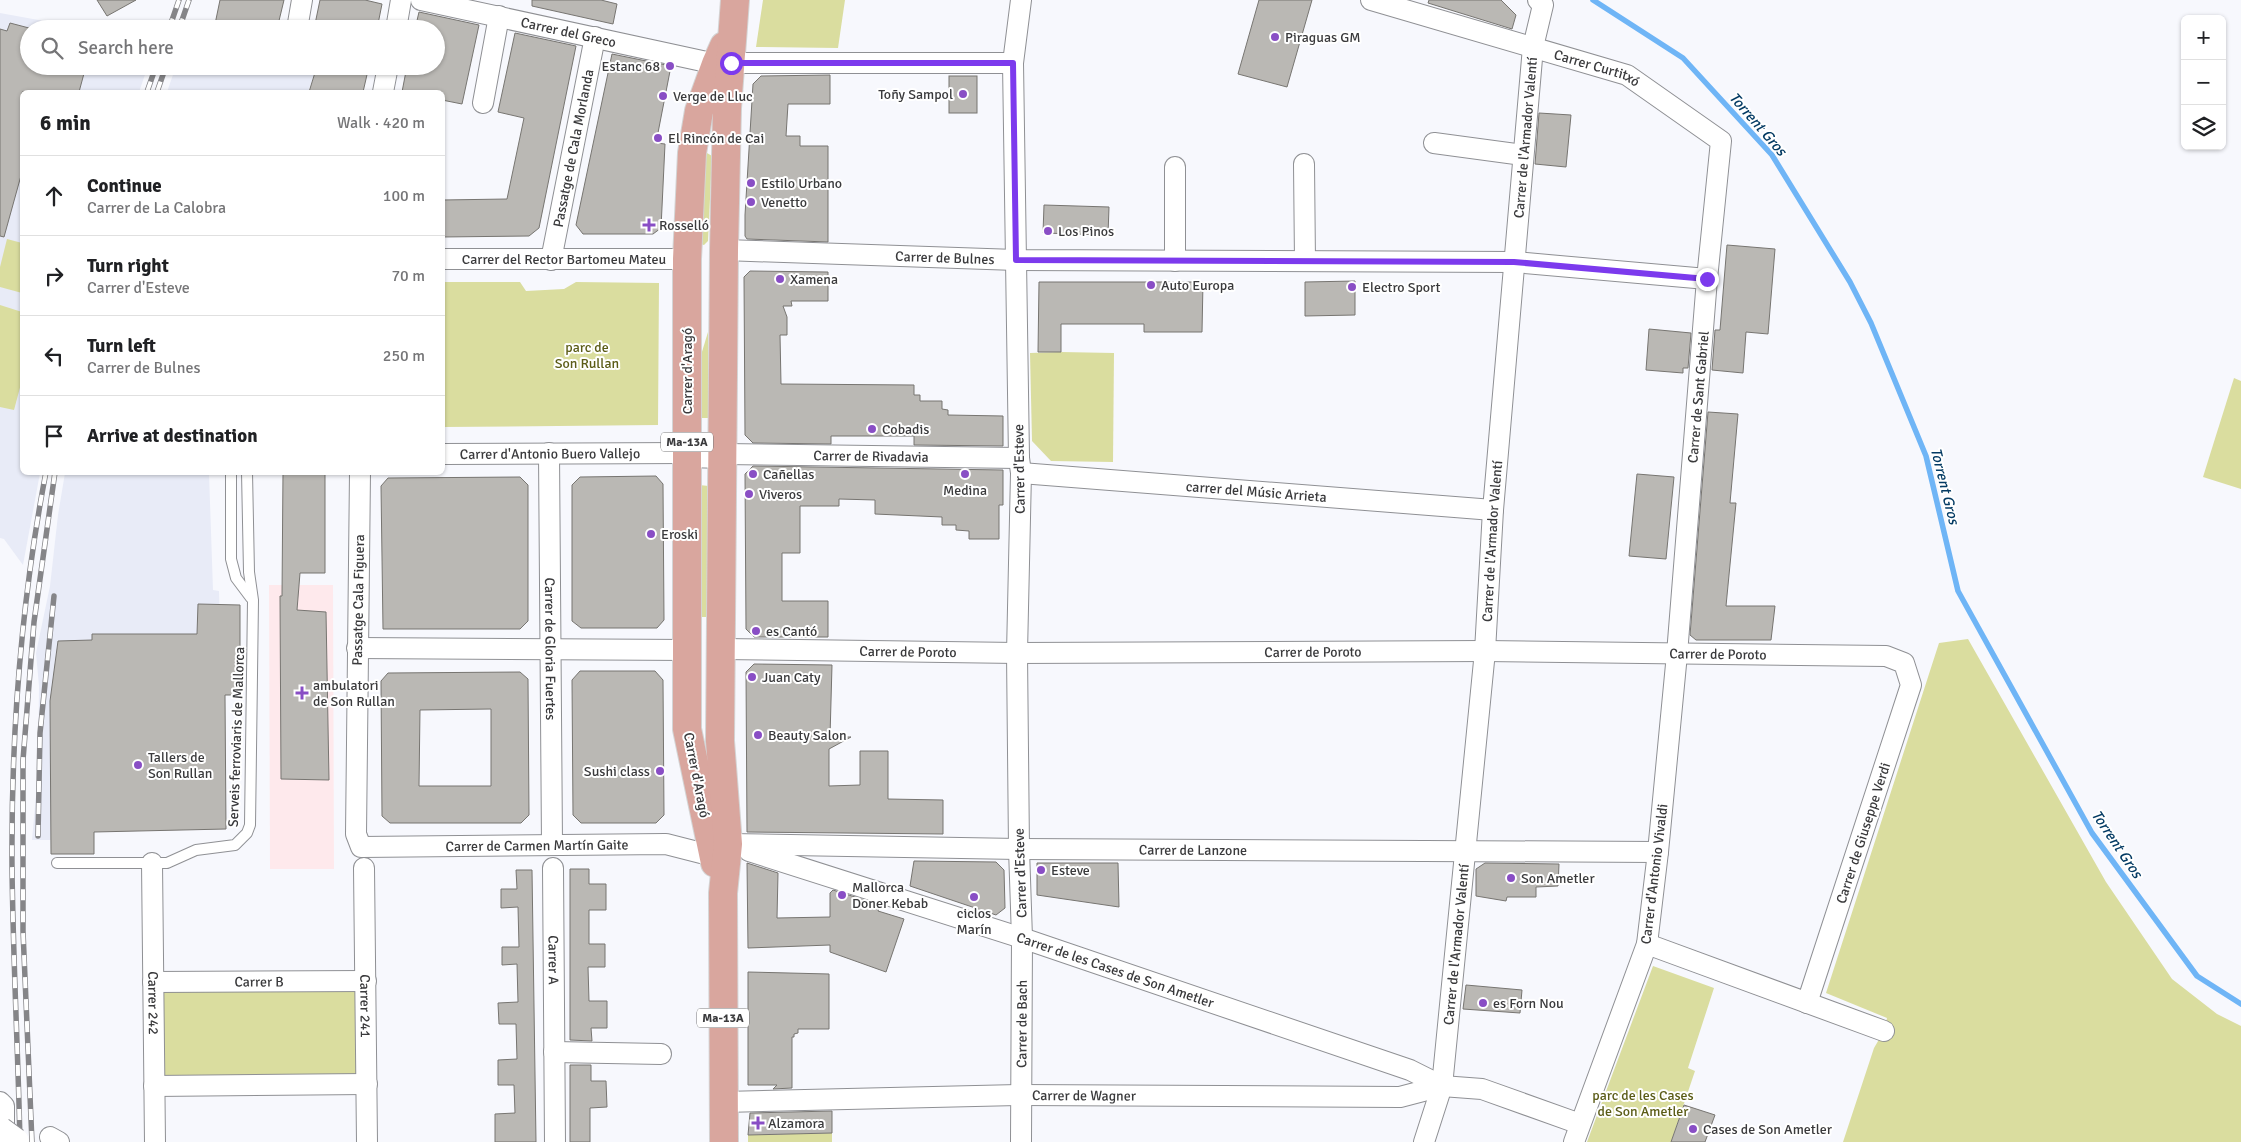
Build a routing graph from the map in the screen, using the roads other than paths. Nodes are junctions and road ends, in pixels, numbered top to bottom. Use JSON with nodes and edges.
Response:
{"nodes":[{"id":1,"x":302,"y":0,"type":"edge"},
{"id":2,"x":402,"y":0,"type":"edge"},
{"id":3,"x":421,"y":0,"type":"edge"},
{"id":4,"x":735,"y":0,"type":"edge"},
{"id":5,"x":1021,"y":0,"type":"edge"},
{"id":6,"x":1371,"y":0,"type":"edge"},
{"id":7,"x":1538,"y":0,"type":"edge"},
{"id":8,"x":499,"y":16,"type":"junction"},
{"id":9,"x":299,"y":20,"type":"edge"},
{"id":10,"x":398,"y":20,"type":"edge"},
{"id":11,"x":595,"y":37,"type":"junction"},
{"id":12,"x":1532,"y":48,"type":"junction"},
{"id":13,"x":723,"y":63,"type":"junction"},
{"id":14,"x":1013,"y":63,"type":"junction"},
{"id":15,"x":386,"y":75,"type":"edge"},
{"id":16,"x":383,"y":90,"type":"edge"},
{"id":17,"x":483,"y":103,"type":"dead end"},
{"id":18,"x":727,"y":108,"type":"joint"},
{"id":19,"x":1721,"y":141,"type":"joint"},
{"id":20,"x":1434,"y":143,"type":"dead end"},
{"id":21,"x":1523,"y":155,"type":"junction"},
{"id":22,"x":1304,"y":164,"type":"dead end"},
{"id":23,"x":1175,"y":167,"type":"dead end"},
{"id":24,"x":724,"y":250,"type":"junction"},
{"id":25,"x":445,"y":259,"type":"edge"},
{"id":26,"x":551,"y":260,"type":"junction"},
{"id":27,"x":1016,"y":260,"type":"junction"},
{"id":28,"x":1175,"y":260,"type":"junction"},
{"id":29,"x":1305,"y":261,"type":"junction"},
{"id":30,"x":1514,"y":262,"type":"junction"},
{"id":31,"x":687,"y":268,"type":"junction"},
{"id":32,"x":1707,"y":279,"type":"junction"},
{"id":33,"x":687,"y":453,"type":"junction"},
{"id":34,"x":445,"y":454,"type":"edge"},
{"id":35,"x":549,"y":454,"type":"junction"},
{"id":36,"x":723,"y":454,"type":"junction"},
{"id":37,"x":1020,"y":465,"type":"junction"},
{"id":38,"x":231,"y":475,"type":"edge"},
{"id":39,"x":247,"y":475,"type":"edge"},
{"id":40,"x":360,"y":475,"type":"edge"},
{"id":41,"x":1493,"y":510,"type":"junction"},
{"id":42,"x":253,"y":600,"type":"junction"},
{"id":43,"x":357,"y":648,"type":"junction"},
{"id":44,"x":551,"y":649,"type":"junction"},
{"id":45,"x":689,"y":650,"type":"junction"},
{"id":46,"x":722,"y":650,"type":"junction"},
{"id":47,"x":1485,"y":651,"type":"junction"},
{"id":48,"x":1017,"y":653,"type":"junction"},
{"id":49,"x":1677,"y":654,"type":"junction"},
{"id":50,"x":1904,"y":663,"type":"joint"},
{"id":51,"x":552,"y":844,"type":"junction"},
{"id":52,"x":361,"y":847,"type":"joint"},
{"id":53,"x":1019,"y":849,"type":"junction"},
{"id":54,"x":720,"y":850,"type":"junction"},
{"id":55,"x":1464,"y":851,"type":"junction"},
{"id":56,"x":1658,"y":852,"type":"junction"},
{"id":57,"x":57,"y":863,"type":"dead end"},
{"id":58,"x":152,"y":863,"type":"junction"},
{"id":59,"x":364,"y":868,"type":"dead end"},
{"id":60,"x":553,"y":868,"type":"dead end"},
{"id":61,"x":1022,"y":938,"type":"junction"},
{"id":62,"x":1648,"y":944,"type":"junction"},
{"id":63,"x":366,"y":981,"type":"junction"},
{"id":64,"x":153,"y":982,"type":"junction"},
{"id":65,"x":1807,"y":1003,"type":"junction"},
{"id":66,"x":1884,"y":1031,"type":"dead end"},
{"id":67,"x":554,"y":1052,"type":"junction"},
{"id":68,"x":660,"y":1054,"type":"dead end"},
{"id":69,"x":367,"y":1084,"type":"junction"},
{"id":70,"x":154,"y":1086,"type":"junction"},
{"id":71,"x":1442,"y":1086,"type":"junction"},
{"id":72,"x":1020,"y":1095,"type":"junction"},
{"id":73,"x":0,"y":1102,"type":"edge"},
{"id":74,"x":724,"y":1102,"type":"junction"},
{"id":75,"x":0,"y":1131,"type":"edge"},
{"id":76,"x":1577,"y":1133,"type":"edge"},
{"id":77,"x":4,"y":1142,"type":"edge"},
{"id":78,"x":15,"y":1142,"type":"edge"},
{"id":79,"x":155,"y":1142,"type":"edge"},
{"id":80,"x":367,"y":1142,"type":"edge"},
{"id":81,"x":554,"y":1142,"type":"edge"},
{"id":82,"x":724,"y":1142,"type":"edge"},
{"id":83,"x":1021,"y":1142,"type":"edge"},
{"id":84,"x":1424,"y":1142,"type":"edge"}],
"edges":[{"from":1,"to":9,"type":"street"},
{"from":2,"to":10,"type":"street"},
{"from":3,"to":8,"type":"street","name":"Carrer del Greco"},
{"from":4,"to":13,"type":"main road","name":"Carrer d'Aragó","number":"Ma-13A"},
{"from":5,"to":14,"type":"street","name":"Carrer d'Esteve"},
{"from":6,"to":12,"type":"street","name":"Carrer Curtitxó"},
{"from":7,"to":12,"type":"street","name":"Carrer de l'Armador Valentí"},
{"from":8,"to":11,"type":"street","name":"Carrer del Greco"},
{"from":8,"to":17,"type":"street"},
{"from":11,"to":13,"type":"street","name":"Carrer del Greco"},
{"from":11,"to":26,"type":"street","name":"Passatge de Cala Morlanda"},
{"from":12,"to":19,"type":"street","name":"Carrer Curtitxó"},
{"from":12,"to":21,"type":"street","name":"Carrer de l'Armador Valentí"},
{"from":13,"to":14,"type":"street","name":"Carrer del Greco"},
{"from":13,"to":18,"type":"street"},
{"from":13,"to":31,"type":"main road","name":"Carrer d'Aragó","number":"Ma-13A"},
{"from":14,"to":27,"type":"street","name":"Carrer d'Esteve"},
{"from":15,"to":16,"type":"street"},
{"from":18,"to":24,"type":"main road","name":"Carrer d'Aragó","number":"Ma-13A"},
{"from":19,"to":32,"type":"street","name":"Carrer de Sant Gabriel"},
{"from":20,"to":21,"type":"street"},
{"from":21,"to":30,"type":"street","name":"Carrer de l'Armador Valentí"},
{"from":22,"to":29,"type":"street"},
{"from":23,"to":28,"type":"street"},
{"from":24,"to":27,"type":"street","name":"Carrer de Bulnes"},
{"from":24,"to":31,"type":"main road"},
{"from":24,"to":36,"type":"main road","name":"Carrer d'Aragó","number":"Ma-13A"},
{"from":25,"to":26,"type":"street","name":"Carrer del Rector Bartomeu Mateu"},
{"from":26,"to":31,"type":"street","name":"Carrer del Rector Bartomeu Mateu"},
{"from":27,"to":28,"type":"street","name":"Carrer de Bulnes"},
{"from":27,"to":37,"type":"street","name":"Carrer d'Esteve"},
{"from":28,"to":29,"type":"street","name":"Carrer de Bulnes"},
{"from":29,"to":30,"type":"street","name":"Carrer de Bulnes"},
{"from":30,"to":32,"type":"street","name":"Carrer de Bulnes"},
{"from":30,"to":41,"type":"street","name":"Carrer de l'Armador Valentí"},
{"from":31,"to":33,"type":"main road","name":"Carrer d'Aragó","number":"Ma-13A"},
{"from":32,"to":49,"type":"street","name":"Carrer de Sant Gabriel"},
{"from":33,"to":35,"type":"street","name":"Carrer d'Antonio Buero Vallejo"},
{"from":33,"to":36,"type":"street"},
{"from":33,"to":45,"type":"main road","name":"Carrer d'Aragó","number":"Ma-13A"},
{"from":34,"to":35,"type":"street","name":"Carrer d'Antonio Buero Vallejo"},
{"from":35,"to":44,"type":"street","name":"Carrer de Gloria Fuertes"},
{"from":36,"to":37,"type":"street","name":"Carrer de Rivadavia"},
{"from":36,"to":46,"type":"main road","name":"Carrer d'Aragó","number":"Ma-13A"},
{"from":37,"to":41,"type":"street","name":"carrer del Músic Arrieta"},
{"from":37,"to":48,"type":"street","name":"Carrer d'Esteve"},
{"from":38,"to":42,"type":"lane"},
{"from":39,"to":42,"type":"lane","name":"Serveis ferroviaris de Mallorca"},
{"from":40,"to":43,"type":"street","name":"Passatge Cala Figuera"},
{"from":41,"to":47,"type":"street","name":"Carrer de l'Armador Valentí"},
{"from":42,"to":58,"type":"lane","name":"Serveis ferroviaris de Mallorca"},
{"from":43,"to":44,"type":"street"},
{"from":43,"to":52,"type":"street","name":"Passatge Cala Figuera"},
{"from":44,"to":45,"type":"street"},
{"from":44,"to":51,"type":"street","name":"Carrer de Gloria Fuertes"},
{"from":45,"to":46,"type":"main road"},
{"from":45,"to":54,"type":"main road","name":"Carrer d'Aragó","number":"Ma-13A"},
{"from":46,"to":48,"type":"street","name":"Carrer de Poroto"},
{"from":46,"to":54,"type":"main road","name":"Carrer d'Aragó","number":"Ma-13A"},
{"from":47,"to":48,"type":"street","name":"Carrer de Poroto"},
{"from":47,"to":49,"type":"street","name":"Carrer de Poroto"},
{"from":47,"to":55,"type":"street","name":"Carrer de l'Armador Valentí"},
{"from":48,"to":53,"type":"street","name":"Carrer d'Esteve"},
{"from":49,"to":50,"type":"street","name":"Carrer de Poroto"},
{"from":49,"to":56,"type":"street","name":"Carrer d'Antonio Vivaldi"},
{"from":50,"to":65,"type":"street","name":"Carrer de Giuseppe Verdi"},
{"from":51,"to":52,"type":"street","name":"Carrer de Carmen Martín Gaite"},
{"from":51,"to":54,"type":"street","name":"Carrer de Carmen Martín Gaite"},
{"from":53,"to":54,"type":"street","name":"Carrer de Lanzone"},
{"from":53,"to":55,"type":"street","name":"Carrer de Lanzone"},
{"from":53,"to":61,"type":"street","name":"Carrer d'Esteve"},
{"from":54,"to":61,"type":"street","name":"Carrer de les Cases de Son Ametler"},
{"from":54,"to":74,"type":"main road","name":"Carrer d'Aragó","number":"Ma-13A"},
{"from":55,"to":56,"type":"street","name":"Carrer de Lanzone"},
{"from":55,"to":71,"type":"street","name":"Carrer de l'Armador Valentí"},
{"from":56,"to":62,"type":"street","name":"Carrer d'Antonio Vivaldi"},
{"from":57,"to":58,"type":"lane","name":"Serveis ferroviaris de Mallorca"},
{"from":58,"to":64,"type":"street","name":"Carrer 242"},
{"from":59,"to":63,"type":"street","name":"Carrer 241"},
{"from":60,"to":67,"type":"street","name":"Carrer A"},
{"from":61,"to":71,"type":"street","name":"Carrer de les Cases de Son Ametler"},
{"from":61,"to":72,"type":"street","name":"Carrer de Bach"},
{"from":62,"to":65,"type":"street"},
{"from":62,"to":76,"type":"street","name":"Carrer d'Antonio Vivaldi"},
{"from":63,"to":64,"type":"street","name":"Carrer B"},
{"from":63,"to":69,"type":"street","name":"Carrer 241"},
{"from":64,"to":70,"type":"street","name":"Carrer 242"},
{"from":65,"to":66,"type":"street"},
{"from":67,"to":68,"type":"street"},
{"from":67,"to":81,"type":"street","name":"Carrer A"},
{"from":69,"to":70,"type":"street"},
{"from":69,"to":80,"type":"street","name":"Carrer 241"},
{"from":70,"to":79,"type":"street","name":"Carrer 242"},
{"from":71,"to":72,"type":"street","name":"Carrer de Wagner"},
{"from":71,"to":76,"type":"street"},
{"from":71,"to":84,"type":"street","name":"Carrer de l'Armador Valentí"},
{"from":72,"to":74,"type":"street","name":"Carrer de Wagner"},
{"from":72,"to":83,"type":"street","name":"Carrer de Bach"},
{"from":73,"to":77,"type":"street"},
{"from":74,"to":82,"type":"main road","name":"Carrer d'Aragó","number":"Ma-13A"},
{"from":75,"to":78,"type":"street","bridge":true}]}
